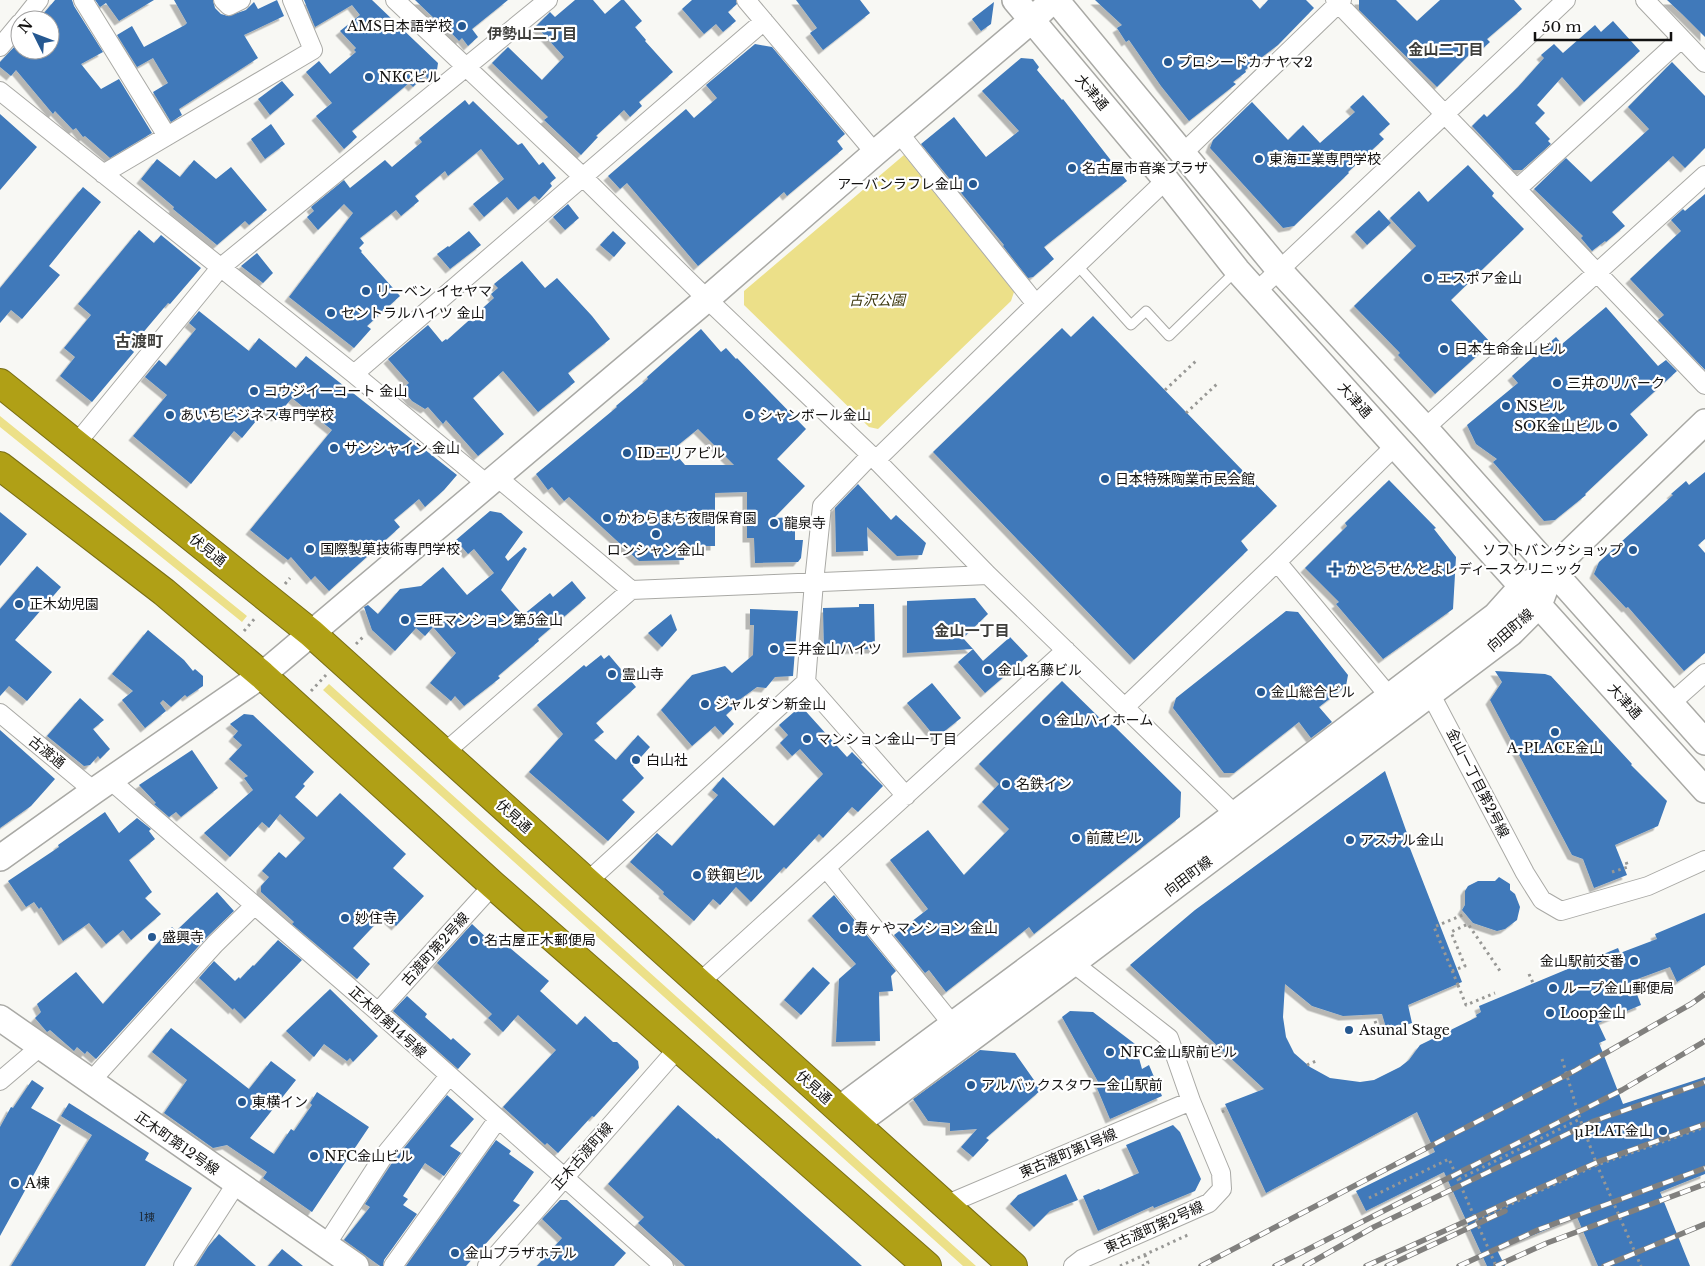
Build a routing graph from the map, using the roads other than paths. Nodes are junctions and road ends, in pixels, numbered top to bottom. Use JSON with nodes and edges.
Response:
{"nodes":[{"id":1,"x":39,"y":0,"type":"edge"},
{"id":2,"x":83,"y":0,"type":"edge"},
{"id":3,"x":223,"y":0,"type":"edge"},
{"id":4,"x":241,"y":0,"type":"edge"},
{"id":5,"x":292,"y":0,"type":"edge"},
{"id":6,"x":394,"y":0,"type":"edge"},
{"id":7,"x":548,"y":0,"type":"edge"},
{"id":8,"x":746,"y":0,"type":"edge"},
{"id":9,"x":1015,"y":0,"type":"edge"},
{"id":10,"x":1054,"y":0,"type":"edge"},
{"id":11,"x":1566,"y":0,"type":"edge"},
{"id":12,"x":1645,"y":0,"type":"edge"},
{"id":13,"x":1339,"y":1,"type":"edge"},
{"id":14,"x":31,"y":10,"type":"edge"},
{"id":15,"x":1032,"y":20,"type":"junction"},
{"id":16,"x":764,"y":21,"type":"junction"},
{"id":17,"x":10,"y":35,"type":"edge"},
{"id":18,"x":1682,"y":39,"type":"junction"},
{"id":19,"x":0,"y":47,"type":"edge"},
{"id":20,"x":1705,"y":64,"type":"edge"},
{"id":21,"x":466,"y":68,"type":"junction"},
{"id":22,"x":0,"y":91,"type":"edge"},
{"id":23,"x":1445,"y":114,"type":"junction"},
{"id":24,"x":899,"y":133,"type":"junction"},
{"id":25,"x":166,"y":136,"type":"junction"},
{"id":26,"x":875,"y":153,"type":"junction"},
{"id":27,"x":1182,"y":154,"type":"junction"},
{"id":28,"x":103,"y":174,"type":"junction"},
{"id":29,"x":1705,"y":175,"type":"edge"},
{"id":30,"x":583,"y":177,"type":"junction"},
{"id":31,"x":1166,"y":180,"type":"junction"},
{"id":32,"x":1517,"y":189,"type":"junction"},
{"id":33,"x":1077,"y":265,"type":"junction"},
{"id":34,"x":220,"y":268,"type":"junction"},
{"id":35,"x":1237,"y":270,"type":"junction"},
{"id":36,"x":1280,"y":271,"type":"junction"},
{"id":37,"x":1598,"y":273,"type":"junction"},
{"id":38,"x":1257,"y":291,"type":"junction"},
{"id":39,"x":707,"y":299,"type":"junction"},
{"id":40,"x":1036,"y":304,"type":"junction"},
{"id":41,"x":354,"y":374,"type":"junction"},
{"id":42,"x":0,"y":383,"type":"edge"},
{"id":43,"x":1705,"y":385,"type":"edge"},
{"id":44,"x":1705,"y":422,"type":"edge"},
{"id":45,"x":1425,"y":428,"type":"junction"},
{"id":46,"x":76,"y":444,"type":"junction"},
{"id":47,"x":1396,"y":445,"type":"junction"},
{"id":48,"x":873,"y":458,"type":"junction"},
{"id":49,"x":0,"y":466,"type":"edge"},
{"id":50,"x":492,"y":481,"type":"junction"},
{"id":51,"x":1277,"y":562,"type":"junction"},
{"id":52,"x":1552,"y":571,"type":"junction"},
{"id":53,"x":988,"y":575,"type":"junction"},
{"id":54,"x":814,"y":582,"type":"junction"},
{"id":55,"x":1521,"y":586,"type":"junction"},
{"id":56,"x":631,"y":590,"type":"junction"},
{"id":57,"x":1538,"y":605,"type":"junction"},
{"id":58,"x":311,"y":633,"type":"junction"},
{"id":59,"x":1066,"y":650,"type":"junction"},
{"id":60,"x":1705,"y":673,"type":"edge"},
{"id":61,"x":262,"y":675,"type":"junction"},
{"id":62,"x":806,"y":682,"type":"junction"},
{"id":63,"x":1430,"y":693,"type":"junction"},
{"id":64,"x":1389,"y":696,"type":"junction"},
{"id":65,"x":1670,"y":704,"type":"junction"},
{"id":66,"x":1125,"y":707,"type":"junction"},
{"id":67,"x":0,"y":714,"type":"edge"},
{"id":68,"x":1705,"y":742,"type":"edge"},
{"id":69,"x":444,"y":753,"type":"junction"},
{"id":70,"x":102,"y":785,"type":"junction"},
{"id":71,"x":1705,"y":790,"type":"edge"},
{"id":72,"x":906,"y":796,"type":"junction"},
{"id":73,"x":1242,"y":822,"type":"junction"},
{"id":74,"x":0,"y":858,"type":"edge"},
{"id":75,"x":1705,"y":860,"type":"edge"},
{"id":76,"x":826,"y":868,"type":"junction"},
{"id":77,"x":587,"y":882,"type":"junction"},
{"id":78,"x":493,"y":885,"type":"junction"},
{"id":79,"x":254,"y":906,"type":"junction"},
{"id":80,"x":1073,"y":963,"type":"junction"},
{"id":81,"x":699,"y":983,"type":"junction"},
{"id":82,"x":378,"y":1012,"type":"junction"},
{"id":83,"x":0,"y":1018,"type":"edge"},
{"id":84,"x":952,"y":1025,"type":"junction"},
{"id":85,"x":40,"y":1047,"type":"junction"},
{"id":86,"x":679,"y":1047,"type":"junction"},
{"id":87,"x":449,"y":1076,"type":"junction"},
{"id":88,"x":0,"y":1081,"type":"edge"},
{"id":89,"x":91,"y":1082,"type":"junction"},
{"id":90,"x":1191,"y":1101,"type":"junction"},
{"id":91,"x":847,"y":1117,"type":"junction"},
{"id":92,"x":498,"y":1119,"type":"junction"},
{"id":93,"x":564,"y":1177,"type":"junction"},
{"id":94,"x":236,"y":1184,"type":"junction"},
{"id":95,"x":945,"y":1205,"type":"junction"},
{"id":96,"x":326,"y":1245,"type":"junction"},
{"id":97,"x":183,"y":1266,"type":"edge"},
{"id":98,"x":356,"y":1266,"type":"edge"},
{"id":99,"x":393,"y":1266,"type":"edge"},
{"id":100,"x":486,"y":1266,"type":"edge"},
{"id":101,"x":664,"y":1266,"type":"edge"},
{"id":102,"x":927,"y":1266,"type":"edge"},
{"id":103,"x":1012,"y":1266,"type":"edge"},
{"id":104,"x":1073,"y":1266,"type":"edge"}],
"edges":[{"from":1,"to":14,"type":"street"},
{"from":2,"to":25,"type":"street"},
{"from":3,"to":4,"type":"street"},
{"from":5,"to":25,"type":"street"},
{"from":6,"to":21,"type":"street"},
{"from":7,"to":21,"type":"street"},
{"from":8,"to":16,"type":"street"},
{"from":9,"to":15,"type":"street","name":"大津通"},
{"from":10,"to":15,"type":"street"},
{"from":10,"to":27,"type":"street"},
{"from":11,"to":23,"type":"street"},
{"from":12,"to":18,"type":"street"},
{"from":13,"to":23,"type":"street"},
{"from":13,"to":27,"type":"street"},
{"from":15,"to":24,"type":"street"},
{"from":15,"to":31,"type":"street","name":"大津通"},
{"from":16,"to":26,"type":"street"},
{"from":16,"to":30,"type":"street"},
{"from":17,"to":19,"type":"street"},
{"from":18,"to":20,"type":"street"},
{"from":18,"to":32,"type":"street"},
{"from":21,"to":30,"type":"street"},
{"from":21,"to":34,"type":"street"},
{"from":22,"to":28,"type":"street"},
{"from":23,"to":32,"type":"street"},
{"from":23,"to":36,"type":"street"},
{"from":24,"to":26,"type":"street"},
{"from":24,"to":40,"type":"street"},
{"from":25,"to":28,"type":"street"},
{"from":26,"to":39,"type":"street"},
{"from":27,"to":36,"type":"street"},
{"from":28,"to":34,"type":"street"},
{"from":29,"to":37,"type":"street"},
{"from":30,"to":39,"type":"street"},
{"from":30,"to":41,"type":"street"},
{"from":31,"to":33,"type":"street"},
{"from":31,"to":35,"type":"street","name":"大津通"},
{"from":32,"to":37,"type":"street"},
{"from":33,"to":35,"type":"lane"},
{"from":33,"to":40,"type":"street"},
{"from":34,"to":41,"type":"street"},
{"from":34,"to":46,"type":"street"},
{"from":35,"to":38,"type":"street","name":"大津通"},
{"from":36,"to":38,"type":"street"},
{"from":36,"to":45,"type":"street"},
{"from":37,"to":43,"type":"street"},
{"from":37,"to":45,"type":"street"},
{"from":38,"to":47,"type":"street","name":"大津通"},
{"from":39,"to":48,"type":"street"},
{"from":39,"to":50,"type":"street"},
{"from":40,"to":48,"type":"street"},
{"from":41,"to":50,"type":"street"},
{"from":42,"to":46,"type":"highway","name":"伏見通"},
{"from":44,"to":52,"type":"street"},
{"from":45,"to":52,"type":"street"},
{"from":46,"to":58,"type":"highway","name":"伏見通"},
{"from":47,"to":51,"type":"street"},
{"from":47,"to":55,"type":"street","name":"大津通"},
{"from":48,"to":53,"type":"street"},
{"from":48,"to":54,"type":"street"},
{"from":49,"to":61,"type":"highway"},
{"from":50,"to":56,"type":"street"},
{"from":50,"to":58,"type":"street"},
{"from":51,"to":64,"type":"street"},
{"from":51,"to":66,"type":"street"},
{"from":52,"to":55,"type":"street","name":"向田町線"},
{"from":52,"to":57,"type":"street","name":"向田町線"},
{"from":52,"to":65,"type":"street"},
{"from":53,"to":54,"type":"street"},
{"from":53,"to":59,"type":"street"},
{"from":54,"to":56,"type":"street"},
{"from":54,"to":62,"type":"street"},
{"from":55,"to":57,"type":"street","name":"大津通"},
{"from":55,"to":64,"type":"street","name":"向田町線"},
{"from":56,"to":69,"type":"street"},
{"from":57,"to":63,"type":"street","name":"向田町線"},
{"from":57,"to":71,"type":"street","name":"大津通"},
{"from":58,"to":61,"type":"street"},
{"from":58,"to":69,"type":"highway","name":"伏見通"},
{"from":59,"to":66,"type":"street"},
{"from":59,"to":72,"type":"street"},
{"from":60,"to":65,"type":"street"},
{"from":61,"to":70,"type":"street"},
{"from":61,"to":78,"type":"highway"},
{"from":62,"to":72,"type":"street"},
{"from":62,"to":77,"type":"street"},
{"from":63,"to":73,"type":"street","name":"向田町線"},
{"from":63,"to":75,"type":"street","name":"金山一丁目第2号線"},
{"from":64,"to":73,"type":"street","name":"向田町線"},
{"from":65,"to":68,"type":"street"},
{"from":66,"to":73,"type":"street"},
{"from":67,"to":70,"type":"street","name":"古渡通"},
{"from":69,"to":77,"type":"highway","name":"伏見通"},
{"from":70,"to":74,"type":"street"},
{"from":70,"to":79,"type":"street","name":"正木町第14号線"},
{"from":72,"to":76,"type":"street"},
{"from":73,"to":80,"type":"street","name":"向田町線"},
{"from":73,"to":84,"type":"street","name":"向田町線"},
{"from":76,"to":81,"type":"street"},
{"from":76,"to":84,"type":"street"},
{"from":77,"to":81,"type":"highway","name":"伏見通"},
{"from":78,"to":82,"type":"street","name":"古渡町第2号線"},
{"from":78,"to":86,"type":"highway"},
{"from":79,"to":82,"type":"street","name":"正木町第14号線"},
{"from":79,"to":89,"type":"street"},
{"from":80,"to":90,"type":"street","name":"東古渡町第2号線"},
{"from":80,"to":91,"type":"street","name":"向田町線"},
{"from":81,"to":91,"type":"highway","name":"伏見通"},
{"from":82,"to":87,"type":"street","name":"正木町第14号線"},
{"from":83,"to":85,"type":"street","name":"正木町第12号線"},
{"from":84,"to":91,"type":"street","name":"向田町線"},
{"from":85,"to":88,"type":"street"},
{"from":85,"to":89,"type":"street","name":"正木町第12号線"},
{"from":86,"to":93,"type":"street","name":"正木古渡町線"},
{"from":86,"to":102,"type":"highway"},
{"from":87,"to":92,"type":"street","name":"正木町第14号線"},
{"from":87,"to":96,"type":"street"},
{"from":89,"to":94,"type":"street","name":"正木町第12号線"},
{"from":90,"to":95,"type":"street","name":"東古渡町第1号線"},
{"from":90,"to":104,"type":"street","name":"東古渡町第2号線"},
{"from":91,"to":95,"type":"highway","name":"伏見通"},
{"from":92,"to":93,"type":"street","name":"正木町第14号線"},
{"from":92,"to":99,"type":"street"},
{"from":93,"to":100,"type":"street","name":"正木古渡町線"},
{"from":93,"to":101,"type":"street","name":"正木町第14号線"},
{"from":94,"to":96,"type":"street","name":"正木町第12号線"},
{"from":94,"to":97,"type":"street"},
{"from":95,"to":103,"type":"highway","name":"伏見通"},
{"from":96,"to":98,"type":"street","name":"正木町第12号線"}]}
